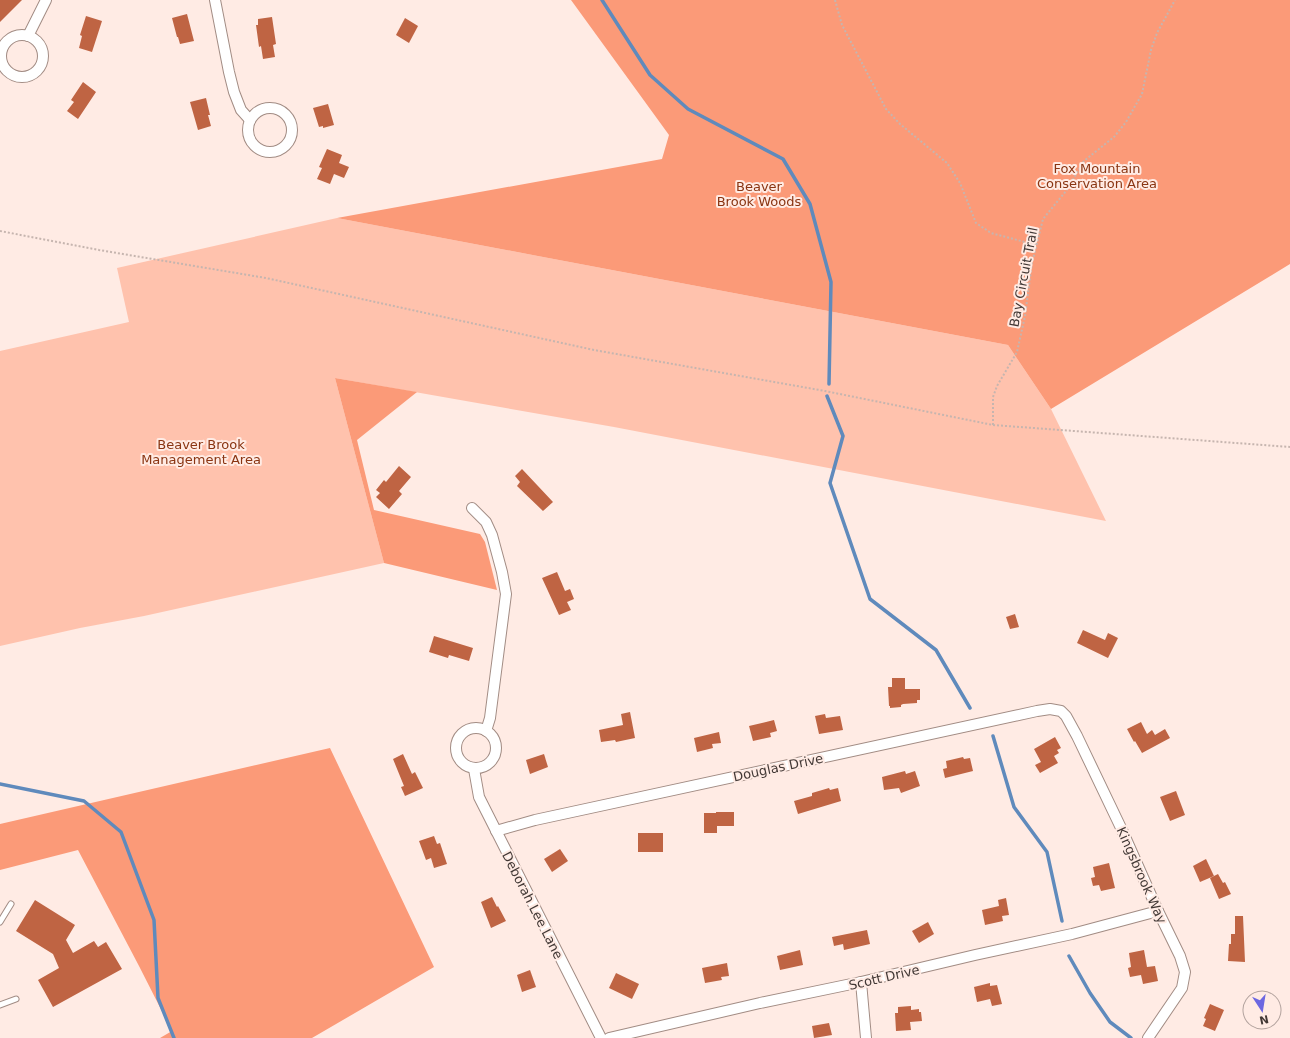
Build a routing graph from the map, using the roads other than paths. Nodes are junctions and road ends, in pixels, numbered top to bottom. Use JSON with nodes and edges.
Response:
{"nodes":[{"id":1,"x":46,"y":0,"type":"edge"},
{"id":2,"x":215,"y":0,"type":"edge"},
{"id":3,"x":28,"y":36,"type":"junction"},
{"id":4,"x":250,"y":120,"type":"junction"},
{"id":5,"x":472,"y":508,"type":"dead end"},
{"id":6,"x":1061,"y":711,"type":"joint"},
{"id":7,"x":486,"y":731,"type":"junction"},
{"id":8,"x":474,"y":768,"type":"junction"},
{"id":9,"x":496,"y":831,"type":"junction"},
{"id":10,"x":11,"y":904,"type":"dead end"},
{"id":11,"x":1158,"y":911,"type":"junction"},
{"id":12,"x":0,"y":922,"type":"edge"},
{"id":13,"x":861,"y":982,"type":"junction"},
{"id":14,"x":16,"y":998,"type":"dead end"},
{"id":15,"x":0,"y":1005,"type":"edge"},
{"id":16,"x":601,"y":1038,"type":"edge"},
{"id":17,"x":609,"y":1038,"type":"edge"},
{"id":18,"x":866,"y":1038,"type":"edge"},
{"id":19,"x":1148,"y":1038,"type":"edge"}],
"edges":[{"from":1,"to":3,"type":"street"},
{"from":2,"to":4,"type":"street"},
{"from":3,"to":3,"type":"street"},
{"from":4,"to":4,"type":"street"},
{"from":5,"to":7,"type":"street"},
{"from":6,"to":9,"type":"street","name":"Douglas Drive"},
{"from":6,"to":11,"type":"street","name":"Kingsbrook Way"},
{"from":7,"to":8,"type":"street"},
{"from":7,"to":8,"type":"street"},
{"from":8,"to":9,"type":"street","name":"Deborah Lee Lane"},
{"from":9,"to":16,"type":"street","name":"Deborah Lee Lane"},
{"from":10,"to":12,"type":"lane"},
{"from":11,"to":13,"type":"street","name":"Scott Drive"},
{"from":11,"to":19,"type":"street","name":"Kingsbrook Way"},
{"from":13,"to":17,"type":"street","name":"Scott Drive"},
{"from":13,"to":18,"type":"street"},
{"from":14,"to":15,"type":"lane"}]}
